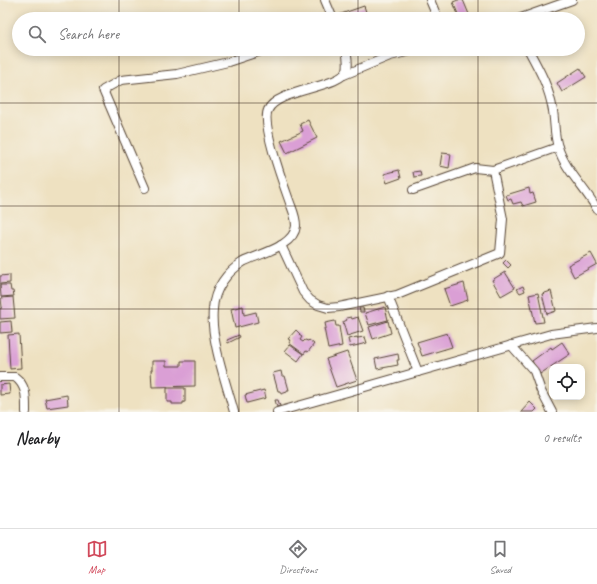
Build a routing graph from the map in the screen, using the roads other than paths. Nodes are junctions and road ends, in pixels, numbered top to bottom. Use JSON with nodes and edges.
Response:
{"nodes":[{"id":1,"x":325,"y":0,"type":"edge"},
{"id":2,"x":430,"y":0,"type":"edge"},
{"id":3,"x":572,"y":0,"type":"edge"},
{"id":4,"x":329,"y":12,"type":"edge"},
{"id":5,"x":435,"y":12,"type":"edge"},
{"id":6,"x":538,"y":12,"type":"edge"},
{"id":7,"x":246,"y":56,"type":"edge"},
{"id":8,"x":347,"y":56,"type":"edge"},
{"id":9,"x":390,"y":56,"type":"edge"},
{"id":10,"x":532,"y":56,"type":"edge"},
{"id":11,"x":344,"y":75,"type":"junction"},
{"id":12,"x":558,"y":147,"type":"junction"},
{"id":13,"x":493,"y":170,"type":"junction"},
{"id":14,"x":145,"y":188,"type":"dead end"},
{"id":15,"x":413,"y":190,"type":"dead end"},
{"id":16,"x":597,"y":209,"type":"edge"},
{"id":17,"x":281,"y":245,"type":"junction"},
{"id":18,"x":388,"y":296,"type":"junction"},
{"id":19,"x":597,"y":328,"type":"edge"},
{"id":20,"x":511,"y":345,"type":"junction"},
{"id":21,"x":418,"y":372,"type":"junction"},
{"id":22,"x":0,"y":377,"type":"edge"},
{"id":23,"x":26,"y":412,"type":"edge"},
{"id":24,"x":234,"y":412,"type":"edge"},
{"id":25,"x":277,"y":412,"type":"edge"},
{"id":26,"x":552,"y":412,"type":"edge"}],
"edges":[{"from":1,"to":4,"type":"street"},
{"from":2,"to":5,"type":"street"},
{"from":3,"to":6,"type":"street"},
{"from":7,"to":14,"type":"street"},
{"from":8,"to":11,"type":"street"},
{"from":9,"to":11,"type":"street"},
{"from":10,"to":12,"type":"street"},
{"from":11,"to":17,"type":"street"},
{"from":12,"to":13,"type":"street"},
{"from":12,"to":16,"type":"street"},
{"from":13,"to":15,"type":"street"},
{"from":13,"to":18,"type":"street"},
{"from":17,"to":18,"type":"street"},
{"from":17,"to":24,"type":"street"},
{"from":18,"to":21,"type":"street"},
{"from":19,"to":20,"type":"street"},
{"from":20,"to":21,"type":"street"},
{"from":20,"to":26,"type":"street"},
{"from":21,"to":25,"type":"street"},
{"from":22,"to":23,"type":"street"}]}
